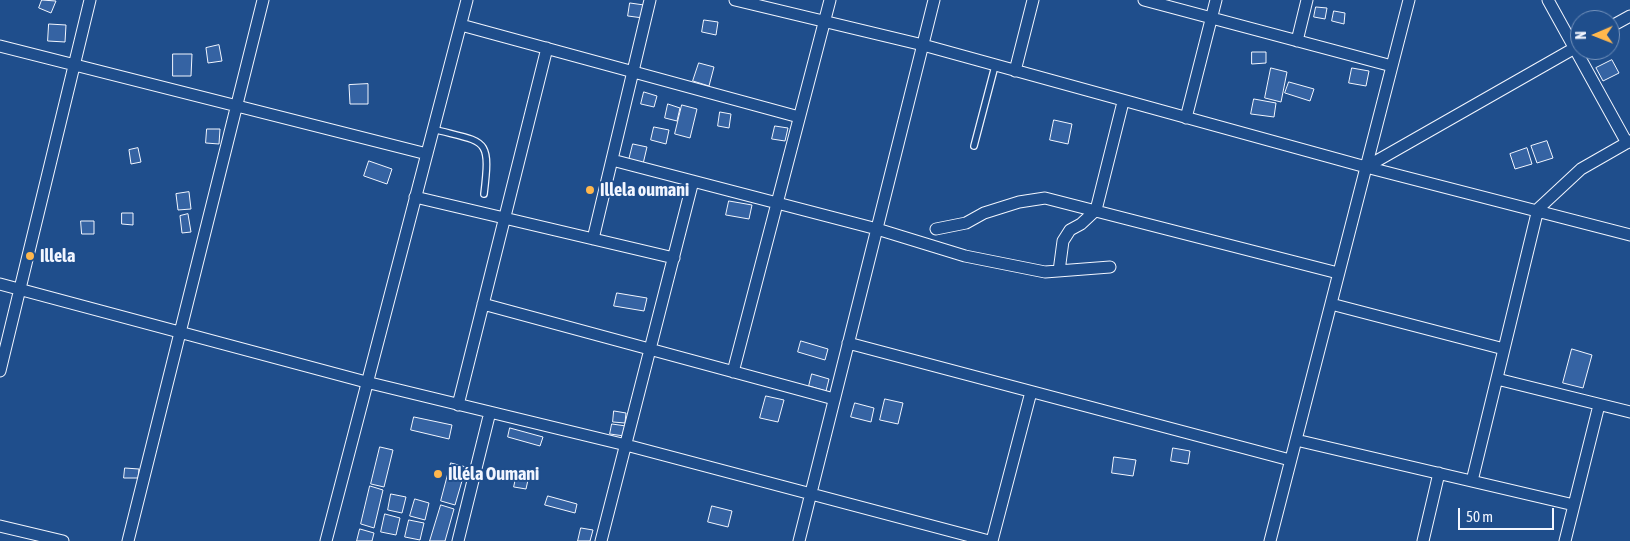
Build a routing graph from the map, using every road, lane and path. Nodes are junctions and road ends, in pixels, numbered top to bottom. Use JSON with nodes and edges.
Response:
{"nodes":[{"id":1,"x":90,"y":0,"type":"edge"},
{"id":2,"x":263,"y":0,"type":"edge"},
{"id":3,"x":467,"y":0,"type":"edge"},
{"id":4,"x":650,"y":0,"type":"edge"},
{"id":5,"x":735,"y":0,"type":"edge"},
{"id":6,"x":830,"y":0,"type":"edge"},
{"id":7,"x":934,"y":0,"type":"edge"},
{"id":8,"x":1033,"y":0,"type":"edge"},
{"id":9,"x":1144,"y":0,"type":"edge"},
{"id":10,"x":1216,"y":0,"type":"edge"},
{"id":11,"x":1306,"y":0,"type":"edge"},
{"id":12,"x":1409,"y":0,"type":"edge"},
{"id":13,"x":1548,"y":0,"type":"edge"},
{"id":14,"x":1211,"y":18,"type":"junction"},
{"id":15,"x":824,"y":22,"type":"junction"},
{"id":16,"x":461,"y":25,"type":"junction"},
{"id":17,"x":1570,"y":35,"type":"edge"},
{"id":18,"x":1296,"y":41,"type":"junction"},
{"id":19,"x":0,"y":46,"type":"edge"},
{"id":20,"x":923,"y":46,"type":"junction"},
{"id":21,"x":548,"y":48,"type":"junction"},
{"id":22,"x":1570,"y":50,"type":"edge"},
{"id":23,"x":1585,"y":60,"type":"edge"},
{"id":24,"x":74,"y":65,"type":"junction"},
{"id":25,"x":995,"y":66,"type":"junction"},
{"id":26,"x":1392,"y":66,"type":"junction"},
{"id":27,"x":1016,"y":71,"type":"junction"},
{"id":28,"x":633,"y":72,"type":"junction"},
{"id":29,"x":1123,"y":102,"type":"junction"},
{"id":30,"x":236,"y":106,"type":"junction"},
{"id":31,"x":799,"y":117,"type":"junction"},
{"id":32,"x":1186,"y":118,"type":"junction"},
{"id":33,"x":433,"y":129,"type":"junction"},
{"id":34,"x":1629,"y":142,"type":"edge"},
{"id":35,"x":974,"y":146,"type":"dead end"},
{"id":36,"x":427,"y":154,"type":"junction"},
{"id":37,"x":612,"y":160,"type":"junction"},
{"id":38,"x":1366,"y":167,"type":"junction"},
{"id":39,"x":693,"y":181,"type":"junction"},
{"id":40,"x":484,"y":194,"type":"dead end"},
{"id":41,"x":415,"y":197,"type":"junction"},
{"id":42,"x":777,"y":203,"type":"junction"},
{"id":43,"x":1096,"y":210,"type":"junction"},
{"id":44,"x":1538,"y":210,"type":"junction"},
{"id":45,"x":505,"y":218,"type":"junction"},
{"id":46,"x":877,"y":229,"type":"junction"},
{"id":47,"x":936,"y":229,"type":"dead end"},
{"id":48,"x":1630,"y":234,"type":"edge"},
{"id":49,"x":593,"y":239,"type":"junction"},
{"id":50,"x":674,"y":258,"type":"junction"},
{"id":51,"x":1110,"y":267,"type":"dead end"},
{"id":52,"x":1059,"y":271,"type":"junction"},
{"id":53,"x":1338,"y":273,"type":"junction"},
{"id":54,"x":0,"y":284,"type":"edge"},
{"id":55,"x":20,"y":289,"type":"junction"},
{"id":56,"x":483,"y":304,"type":"junction"},
{"id":57,"x":1330,"y":304,"type":"junction"},
{"id":58,"x":180,"y":333,"type":"junction"},
{"id":59,"x":848,"y":343,"type":"junction"},
{"id":60,"x":650,"y":349,"type":"junction"},
{"id":61,"x":1504,"y":349,"type":"junction"},
{"id":62,"x":0,"y":371,"type":"edge"},
{"id":63,"x":733,"y":372,"type":"junction"},
{"id":64,"x":1497,"y":378,"type":"junction"},
{"id":65,"x":366,"y":382,"type":"junction"},
{"id":66,"x":1031,"y":392,"type":"junction"},
{"id":67,"x":834,"y":399,"type":"junction"},
{"id":68,"x":458,"y":404,"type":"junction"},
{"id":69,"x":1599,"y":405,"type":"junction"},
{"id":70,"x":1629,"y":408,"type":"edge"},
{"id":71,"x":490,"y":412,"type":"junction"},
{"id":72,"x":1296,"y":440,"type":"junction"},
{"id":73,"x":626,"y":445,"type":"junction"},
{"id":74,"x":1290,"y":460,"type":"junction"},
{"id":75,"x":1439,"y":473,"type":"junction"},
{"id":76,"x":1472,"y":481,"type":"junction"},
{"id":77,"x":810,"y":494,"type":"junction"},
{"id":78,"x":1574,"y":505,"type":"junction"},
{"id":79,"x":0,"y":526,"type":"edge"},
{"id":80,"x":63,"y":541,"type":"edge"},
{"id":81,"x":128,"y":541,"type":"edge"},
{"id":82,"x":326,"y":541,"type":"edge"},
{"id":83,"x":458,"y":541,"type":"edge"},
{"id":84,"x":601,"y":541,"type":"edge"},
{"id":85,"x":799,"y":541,"type":"edge"},
{"id":86,"x":990,"y":541,"type":"edge"},
{"id":87,"x":1270,"y":541,"type":"edge"},
{"id":88,"x":1423,"y":541,"type":"edge"},
{"id":89,"x":1566,"y":541,"type":"edge"}],
"edges":[{"from":1,"to":24,"type":"street"},
{"from":2,"to":30,"type":"street"},
{"from":3,"to":16,"type":"street"},
{"from":4,"to":28,"type":"street"},
{"from":5,"to":15,"type":"street"},
{"from":6,"to":15,"type":"street"},
{"from":7,"to":20,"type":"street"},
{"from":8,"to":27,"type":"street"},
{"from":9,"to":14,"type":"street"},
{"from":10,"to":14,"type":"street"},
{"from":11,"to":18,"type":"street"},
{"from":12,"to":26,"type":"street"},
{"from":13,"to":17,"type":"street"},
{"from":14,"to":18,"type":"street"},
{"from":14,"to":32,"type":"street"},
{"from":15,"to":20,"type":"street"},
{"from":15,"to":31,"type":"street"},
{"from":16,"to":21,"type":"street"},
{"from":16,"to":33,"type":"street"},
{"from":18,"to":26,"type":"street"},
{"from":19,"to":24,"type":"street"},
{"from":20,"to":25,"type":"street"},
{"from":20,"to":46,"type":"street"},
{"from":21,"to":28,"type":"street"},
{"from":21,"to":45,"type":"street"},
{"from":22,"to":38,"type":"street"},
{"from":23,"to":34,"type":"street"},
{"from":24,"to":30,"type":"street"},
{"from":24,"to":55,"type":"street"},
{"from":25,"to":27,"type":"street"},
{"from":25,"to":35,"type":"lane"},
{"from":26,"to":38,"type":"street"},
{"from":27,"to":29,"type":"street"},
{"from":28,"to":31,"type":"street"},
{"from":28,"to":37,"type":"street"},
{"from":29,"to":32,"type":"street"},
{"from":29,"to":43,"type":"street"},
{"from":30,"to":36,"type":"street"},
{"from":30,"to":58,"type":"street"},
{"from":31,"to":42,"type":"street"},
{"from":32,"to":38,"type":"street"},
{"from":33,"to":36,"type":"street"},
{"from":33,"to":40,"type":"lane"},
{"from":34,"to":44,"type":"street"},
{"from":36,"to":41,"type":"street"},
{"from":37,"to":39,"type":"street"},
{"from":37,"to":49,"type":"street"},
{"from":38,"to":44,"type":"street"},
{"from":38,"to":53,"type":"street"},
{"from":39,"to":42,"type":"street"},
{"from":39,"to":50,"type":"street"},
{"from":41,"to":45,"type":"street"},
{"from":41,"to":65,"type":"street"},
{"from":42,"to":46,"type":"street"},
{"from":42,"to":63,"type":"street"},
{"from":43,"to":47,"type":"street"},
{"from":43,"to":52,"type":"street"},
{"from":43,"to":53,"type":"street"},
{"from":44,"to":48,"type":"street"},
{"from":44,"to":61,"type":"street"},
{"from":45,"to":49,"type":"street"},
{"from":45,"to":56,"type":"street"},
{"from":46,"to":52,"type":"street"},
{"from":46,"to":59,"type":"street"},
{"from":49,"to":50,"type":"street"},
{"from":50,"to":60,"type":"street"},
{"from":51,"to":52,"type":"street"},
{"from":53,"to":57,"type":"street"},
{"from":54,"to":55,"type":"street"},
{"from":55,"to":58,"type":"street"},
{"from":55,"to":62,"type":"street"},
{"from":56,"to":60,"type":"street"},
{"from":56,"to":68,"type":"street"},
{"from":57,"to":61,"type":"street"},
{"from":57,"to":72,"type":"street"},
{"from":58,"to":65,"type":"street"},
{"from":58,"to":81,"type":"street"},
{"from":59,"to":66,"type":"street"},
{"from":59,"to":67,"type":"street"},
{"from":60,"to":63,"type":"street"},
{"from":60,"to":73,"type":"street"},
{"from":61,"to":64,"type":"street"},
{"from":63,"to":67,"type":"street"},
{"from":64,"to":69,"type":"street"},
{"from":64,"to":76,"type":"street"},
{"from":65,"to":68,"type":"street"},
{"from":65,"to":82,"type":"street"},
{"from":66,"to":74,"type":"street"},
{"from":66,"to":86,"type":"street"},
{"from":67,"to":77,"type":"street"},
{"from":68,"to":71,"type":"street"},
{"from":69,"to":70,"type":"street"},
{"from":69,"to":78,"type":"street"},
{"from":71,"to":73,"type":"street"},
{"from":71,"to":83,"type":"street"},
{"from":72,"to":74,"type":"street"},
{"from":72,"to":75,"type":"street"},
{"from":73,"to":77,"type":"street"},
{"from":73,"to":84,"type":"street"},
{"from":74,"to":87,"type":"street"},
{"from":75,"to":76,"type":"street"},
{"from":75,"to":88,"type":"street"},
{"from":76,"to":78,"type":"street"},
{"from":77,"to":85,"type":"street"},
{"from":77,"to":86,"type":"street"},
{"from":78,"to":89,"type":"street"},
{"from":79,"to":80,"type":"street"}]}
